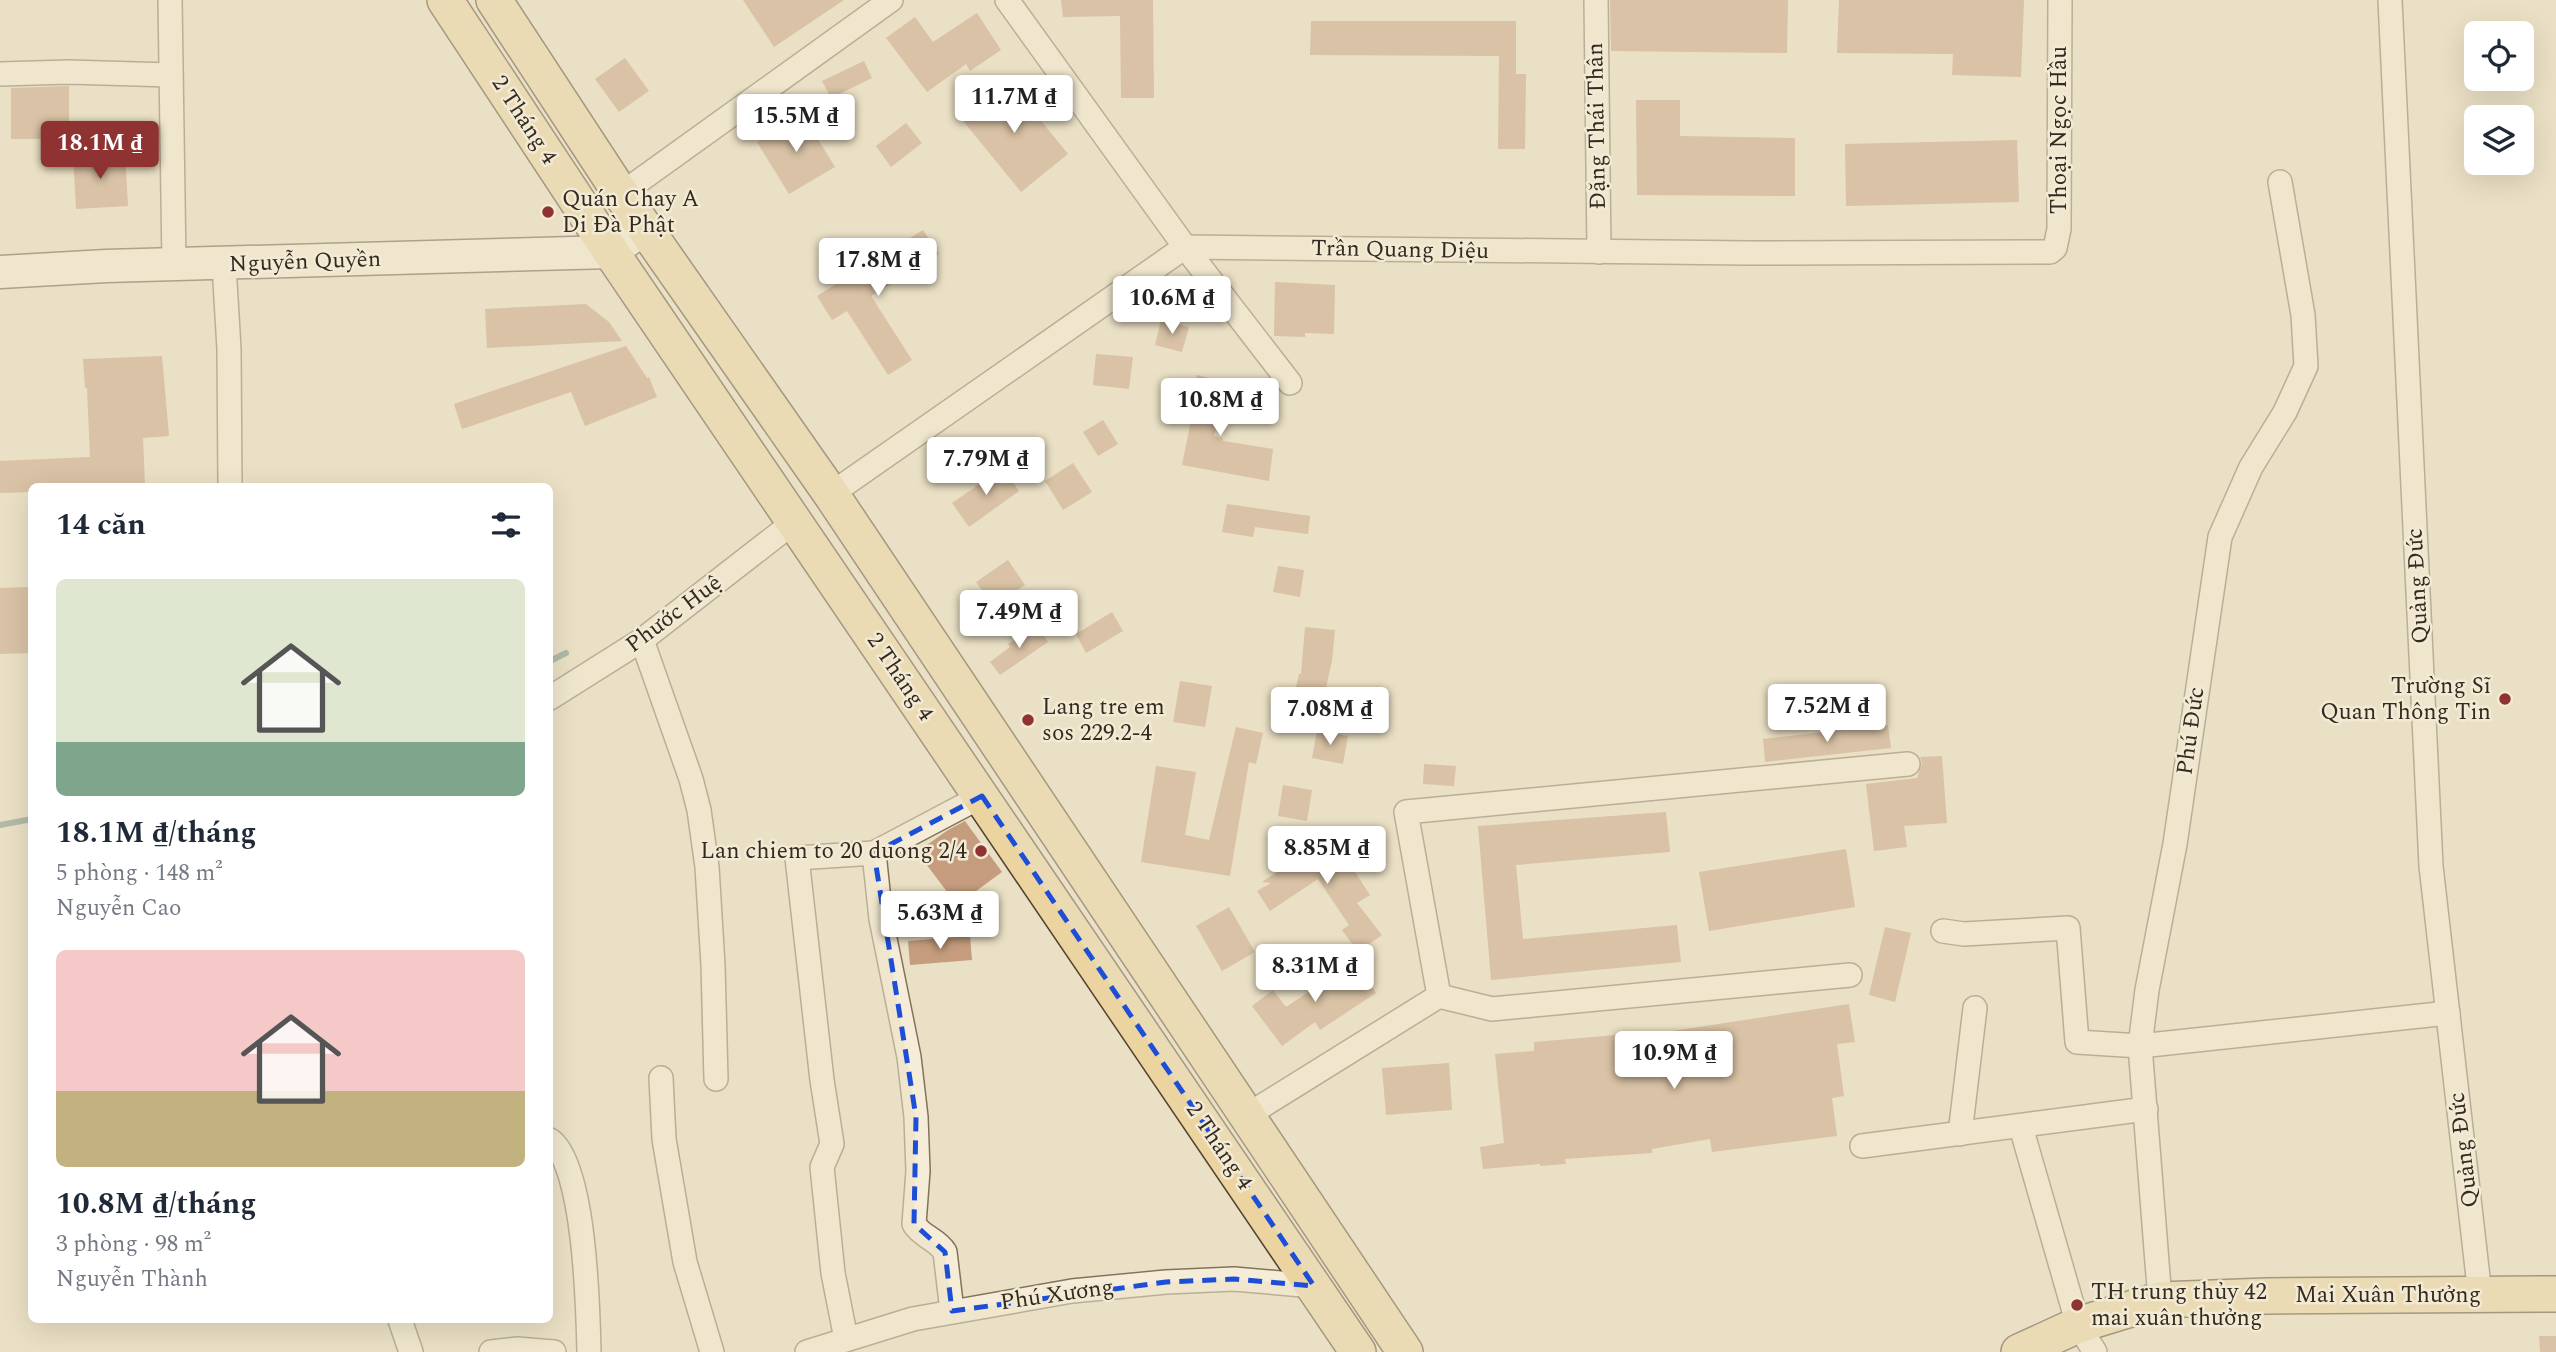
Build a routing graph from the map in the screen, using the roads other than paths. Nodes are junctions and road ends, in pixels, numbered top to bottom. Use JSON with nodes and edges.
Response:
{"nodes":[{"id":1,"x":170,"y":0,"type":"edge"},
{"id":2,"x":446,"y":0,"type":"edge"},
{"id":3,"x":494,"y":0,"type":"edge"},
{"id":4,"x":891,"y":0,"type":"edge"},
{"id":5,"x":1007,"y":0,"type":"edge"},
{"id":6,"x":1596,"y":0,"type":"edge"},
{"id":7,"x":2060,"y":0,"type":"edge"},
{"id":8,"x":2390,"y":0,"type":"edge"},
{"id":9,"x":0,"y":74,"type":"edge"},
{"id":10,"x":170,"y":75,"type":"junction"},
{"id":11,"x":2280,"y":182,"type":"dead end"},
{"id":12,"x":621,"y":194,"type":"junction"},
{"id":13,"x":645,"y":228,"type":"junction"},
{"id":14,"x":1185,"y":247,"type":"junction"},
{"id":15,"x":1599,"y":252,"type":"junction"},
{"id":16,"x":611,"y":253,"type":"junction"},
{"id":17,"x":2046,"y":253,"type":"joint"},
{"id":18,"x":174,"y":264,"type":"junction"},
{"id":19,"x":224,"y":265,"type":"junction"},
{"id":20,"x":0,"y":272,"type":"edge"},
{"id":21,"x":1290,"y":383,"type":"dead end"},
{"id":22,"x":230,"y":483,"type":"edge"},
{"id":23,"x":831,"y":494,"type":"junction"},
{"id":24,"x":794,"y":522,"type":"junction"},
{"id":25,"x":642,"y":640,"type":"junction"},
{"id":26,"x":553,"y":696,"type":"edge"},
{"id":27,"x":1908,"y":764,"type":"dead end"},
{"id":28,"x":982,"y":796,"type":"junction"},
{"id":29,"x":874,"y":853,"type":"junction"},
{"id":30,"x":1943,"y":931,"type":"dead end"},
{"id":31,"x":1850,"y":975,"type":"dead end"},
{"id":32,"x":1439,"y":996,"type":"junction"},
{"id":33,"x":1975,"y":1008,"type":"dead end"},
{"id":34,"x":2448,"y":1013,"type":"junction"},
{"id":35,"x":2140,"y":1046,"type":"junction"},
{"id":36,"x":661,"y":1078,"type":"dead end"},
{"id":37,"x":716,"y":1079,"type":"dead end"},
{"id":38,"x":2146,"y":1109,"type":"junction"},
{"id":39,"x":1246,"y":1116,"type":"junction"},
{"id":40,"x":2021,"y":1127,"type":"junction"},
{"id":41,"x":1960,"y":1134,"type":"junction"},
{"id":42,"x":553,"y":1142,"type":"edge"},
{"id":43,"x":1862,"y":1146,"type":"dead end"},
{"id":44,"x":1314,"y":1286,"type":"junction"},
{"id":45,"x":2556,"y":1294,"type":"edge"},
{"id":46,"x":2480,"y":1295,"type":"junction"},
{"id":47,"x":2160,"y":1300,"type":"junction"},
{"id":48,"x":952,"y":1311,"type":"junction"},
{"id":49,"x":401,"y":1323,"type":"edge"},
{"id":50,"x":846,"y":1339,"type":"junction"},
{"id":51,"x":2087,"y":1339,"type":"edge"},
{"id":52,"x":411,"y":1352,"type":"edge"},
{"id":53,"x":491,"y":1352,"type":"edge"},
{"id":54,"x":554,"y":1352,"type":"edge"},
{"id":55,"x":589,"y":1352,"type":"edge"},
{"id":56,"x":712,"y":1352,"type":"edge"},
{"id":57,"x":807,"y":1352,"type":"edge"},
{"id":58,"x":1358,"y":1352,"type":"edge"},
{"id":59,"x":1405,"y":1352,"type":"edge"},
{"id":60,"x":2019,"y":1352,"type":"edge"}],
"edges":[{"from":1,"to":10,"type":"street"},
{"from":2,"to":16,"type":"main road","name":"2 Tháng 4"},
{"from":3,"to":12,"type":"main road","name":"2 Tháng 4"},
{"from":4,"to":12,"type":"street"},
{"from":5,"to":14,"type":"street"},
{"from":6,"to":15,"type":"street","name":"Đặng Thái Thân"},
{"from":7,"to":17,"type":"street","name":"Thoại Ngọc Hầu"},
{"from":8,"to":34,"type":"street","name":"Quảng Đức"},
{"from":9,"to":10,"type":"street"},
{"from":10,"to":18,"type":"street"},
{"from":11,"to":35,"type":"street","name":"Phú Đức"},
{"from":12,"to":13,"type":"main road","name":"2 Tháng 4"},
{"from":13,"to":16,"type":"street"},
{"from":13,"to":23,"type":"main road","name":"2 Tháng 4"},
{"from":14,"to":15,"type":"street","name":"Trần Quang Diệu"},
{"from":14,"to":21,"type":"street"},
{"from":14,"to":23,"type":"street"},
{"from":15,"to":17,"type":"street","name":"Trần Quang Diệu"},
{"from":16,"to":19,"type":"street","name":"Nguyễn Quyền"},
{"from":16,"to":24,"type":"main road","name":"2 Tháng 4"},
{"from":18,"to":19,"type":"street","name":"Nguyễn Quyền"},
{"from":18,"to":20,"type":"street","name":"Nguyễn Quyền"},
{"from":19,"to":22,"type":"street"},
{"from":23,"to":39,"type":"main road","name":"2 Tháng 4"},
{"from":24,"to":25,"type":"street","name":"Phước Huệ"},
{"from":24,"to":28,"type":"main road","name":"2 Tháng 4"},
{"from":25,"to":26,"type":"street","name":"Phước Huệ"},
{"from":25,"to":37,"type":"street"},
{"from":27,"to":32,"type":"street"},
{"from":28,"to":29,"type":"street"},
{"from":28,"to":44,"type":"main road","name":"2 Tháng 4"},
{"from":29,"to":48,"type":"street"},
{"from":29,"to":50,"type":"street"},
{"from":30,"to":35,"type":"street"},
{"from":31,"to":32,"type":"street"},
{"from":32,"to":39,"type":"street"},
{"from":33,"to":41,"type":"street"},
{"from":34,"to":35,"type":"street"},
{"from":34,"to":46,"type":"street","name":"Quảng Đức"},
{"from":35,"to":38,"type":"street","name":"Phú Đức"},
{"from":36,"to":56,"type":"street"},
{"from":38,"to":40,"type":"street"},
{"from":38,"to":47,"type":"street","name":"Phú Đức"},
{"from":39,"to":59,"type":"main road","name":"2 Tháng 4"},
{"from":40,"to":41,"type":"street"},
{"from":40,"to":51,"type":"street"},
{"from":41,"to":43,"type":"street"},
{"from":42,"to":55,"type":"street"},
{"from":44,"to":48,"type":"street","name":"Phú Xương"},
{"from":44,"to":58,"type":"main road","name":"2 Tháng 4"},
{"from":45,"to":46,"type":"main road","name":"Mai Xuân Thưởng"},
{"from":46,"to":47,"type":"main road","name":"Mai Xuân Thưởng"},
{"from":47,"to":51,"type":"main road","name":"Mai Xuân Thưởng"},
{"from":48,"to":50,"type":"street","name":"Phú Xương"},
{"from":49,"to":52,"type":"street"},
{"from":50,"to":57,"type":"street","name":"Phú Xương"},
{"from":51,"to":60,"type":"main road","name":"Mai Xuân Thưởng"},
{"from":53,"to":54,"type":"street"}]}
